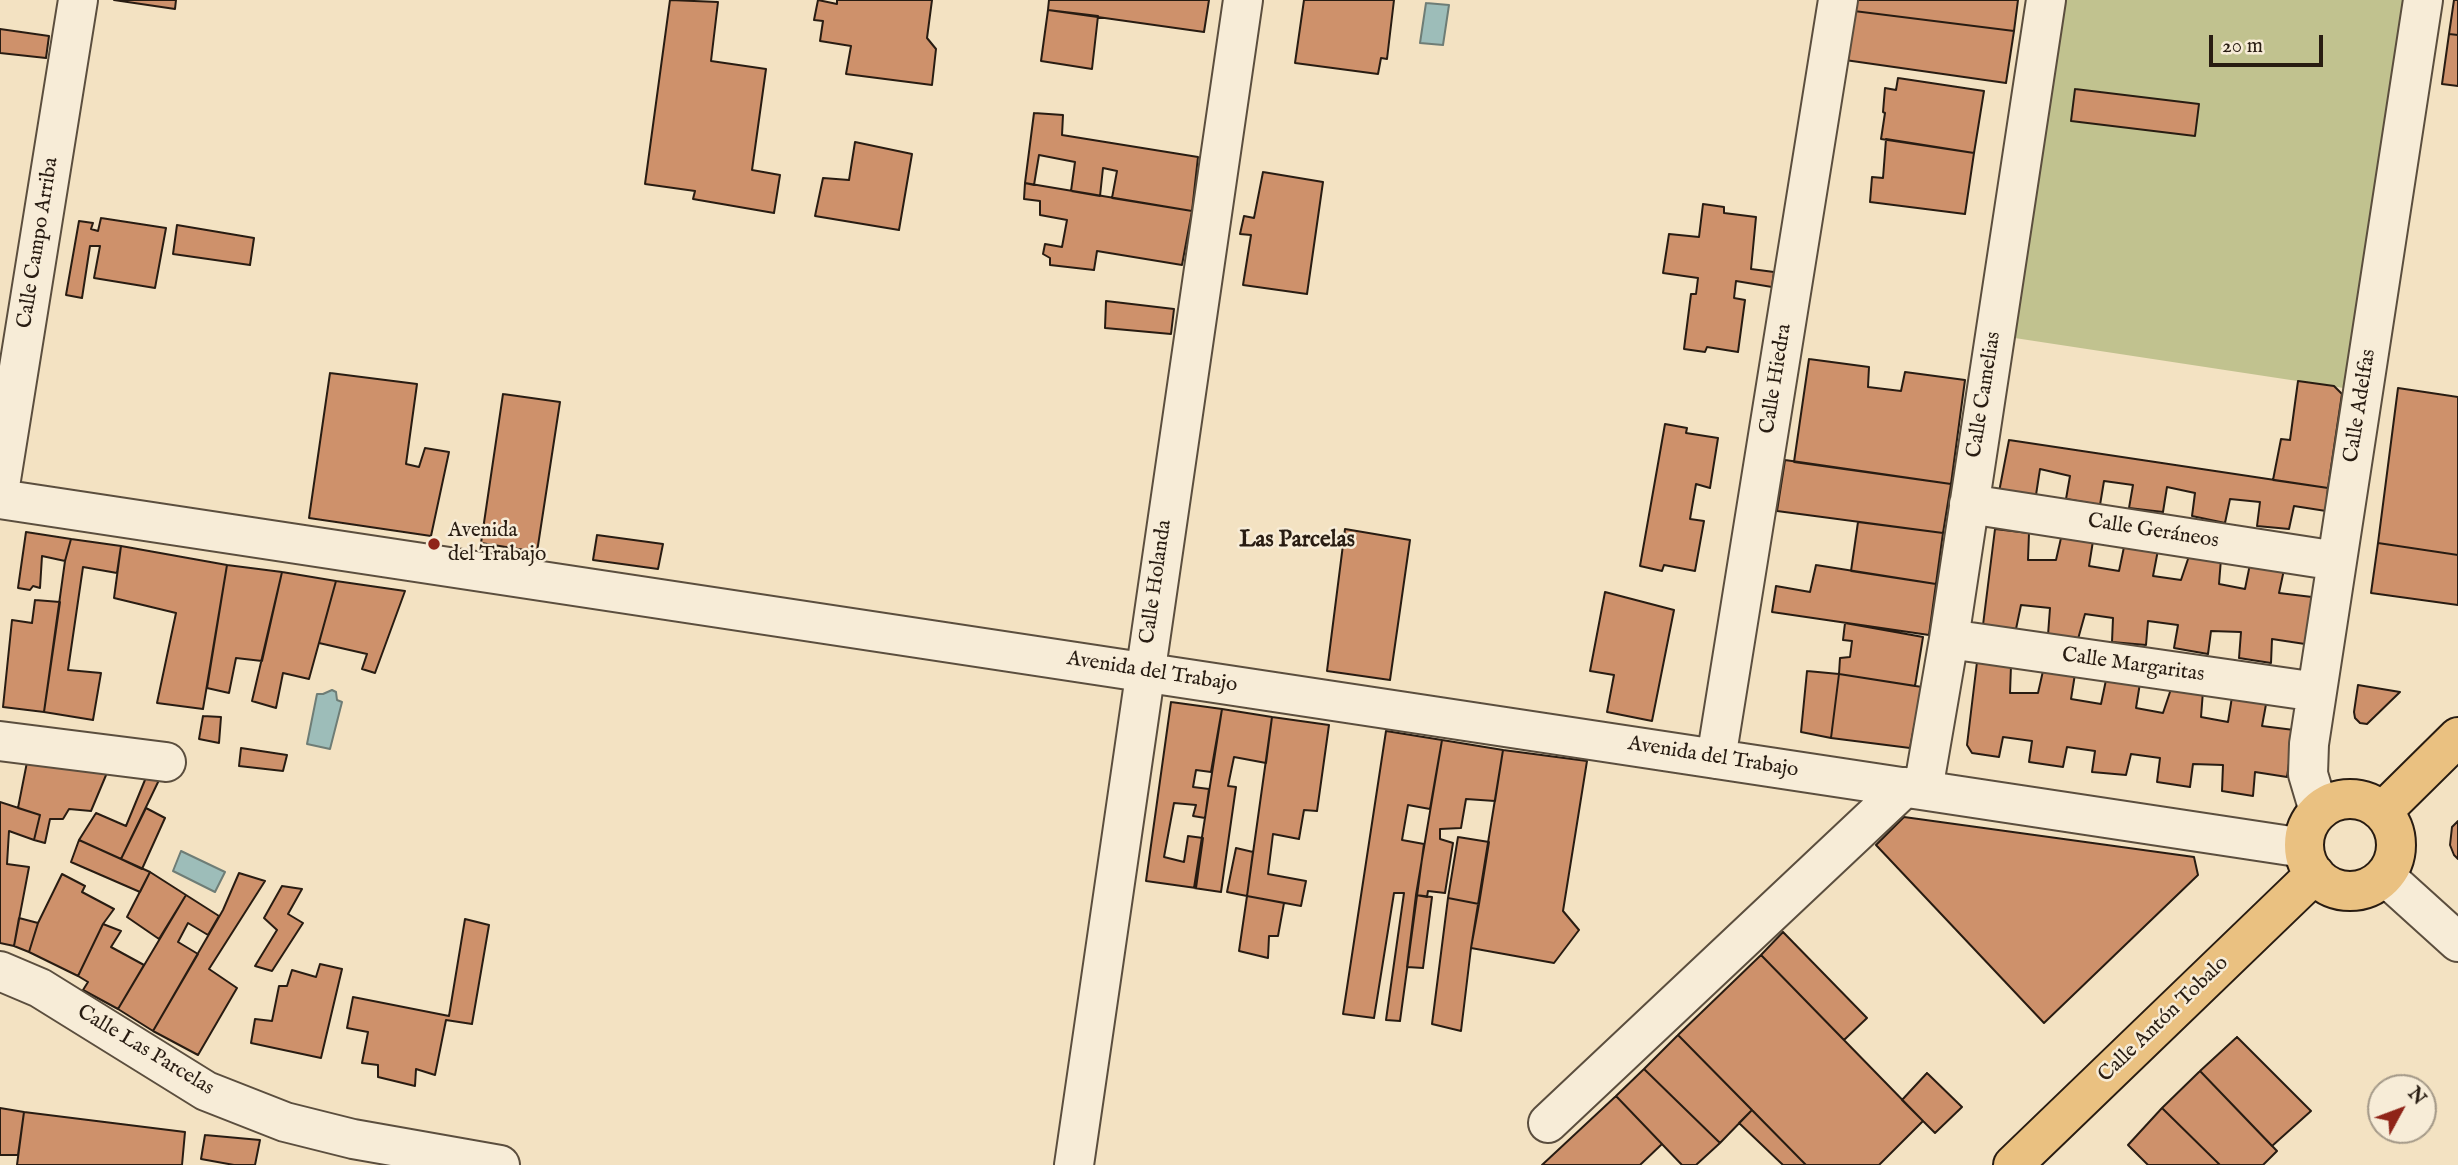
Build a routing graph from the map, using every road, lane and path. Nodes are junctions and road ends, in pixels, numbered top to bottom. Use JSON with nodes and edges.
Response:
{"nodes":[{"id":1,"x":78,"y":0,"type":"edge"},
{"id":2,"x":1243,"y":0,"type":"edge"},
{"id":3,"x":1838,"y":0,"type":"edge"},
{"id":4,"x":2046,"y":0,"type":"edge"},
{"id":5,"x":2423,"y":0,"type":"edge"},
{"id":6,"x":0,"y":486,"type":"edge"},
{"id":7,"x":0,"y":499,"type":"edge"},
{"id":8,"x":1969,"y":504,"type":"junction"},
{"id":9,"x":2337,"y":561,"type":"junction"},
{"id":10,"x":1949,"y":639,"type":"junction"},
{"id":11,"x":1144,"y":672,"type":"junction"},
{"id":12,"x":2317,"y":692,"type":"junction"},
{"id":13,"x":2458,"y":737,"type":"edge"},
{"id":14,"x":0,"y":741,"type":"edge"},
{"id":15,"x":1716,"y":759,"type":"junction"},
{"id":16,"x":166,"y":762,"type":"dead end"},
{"id":17,"x":1914,"y":789,"type":"junction"},
{"id":18,"x":2319,"y":811,"type":"junction"},
{"id":19,"x":2382,"y":812,"type":"junction"},
{"id":20,"x":2309,"y":861,"type":"junction"},
{"id":21,"x":2385,"y":876,"type":"junction"},
{"id":22,"x":2453,"y":937,"type":"edge"},
{"id":23,"x":0,"y":971,"type":"edge"},
{"id":24,"x":1548,"y":1123,"type":"dead end"},
{"id":25,"x":500,"y":1165,"type":"edge"},
{"id":26,"x":1074,"y":1165,"type":"edge"},
{"id":27,"x":2013,"y":1165,"type":"edge"}],
"edges":[{"from":1,"to":6,"type":"street","name":"Calle Campo Arriba"},
{"from":2,"to":11,"type":"street","name":"Calle Holanda"},
{"from":3,"to":15,"type":"street","name":"Calle Hiedra"},
{"from":4,"to":8,"type":"street","name":"Calle Camelias"},
{"from":5,"to":9,"type":"street","name":"Calle Adelfas"},
{"from":7,"to":11,"type":"street","name":"Avenida del Trabajo"},
{"from":8,"to":9,"type":"street","name":"Calle Geráneos"},
{"from":8,"to":10,"type":"street","name":"Calle Camelias"},
{"from":9,"to":12,"type":"street","name":"Calle Adelfas"},
{"from":10,"to":12,"type":"street","name":"Calle Margaritas"},
{"from":10,"to":17,"type":"street","name":"Calle Camelias"},
{"from":11,"to":15,"type":"street","name":"Avenida del Trabajo"},
{"from":11,"to":26,"type":"street","name":"Calle Holanda"},
{"from":12,"to":18,"type":"street","name":"Calle Adelfas"},
{"from":13,"to":19,"type":"main road"},
{"from":14,"to":16,"type":"street"},
{"from":15,"to":17,"type":"street","name":"Avenida del Trabajo"},
{"from":17,"to":20,"type":"street","name":"Avenida del Trabajo"},
{"from":17,"to":24,"type":"street"},
{"from":18,"to":19,"type":"main road"},
{"from":18,"to":20,"type":"main road"},
{"from":19,"to":21,"type":"main road"},
{"from":20,"to":21,"type":"main road"},
{"from":20,"to":27,"type":"main road","name":"Calle Antón Tobalo"},
{"from":21,"to":22,"type":"street"},
{"from":23,"to":25,"type":"street","name":"Calle Las Parcelas"}]}
